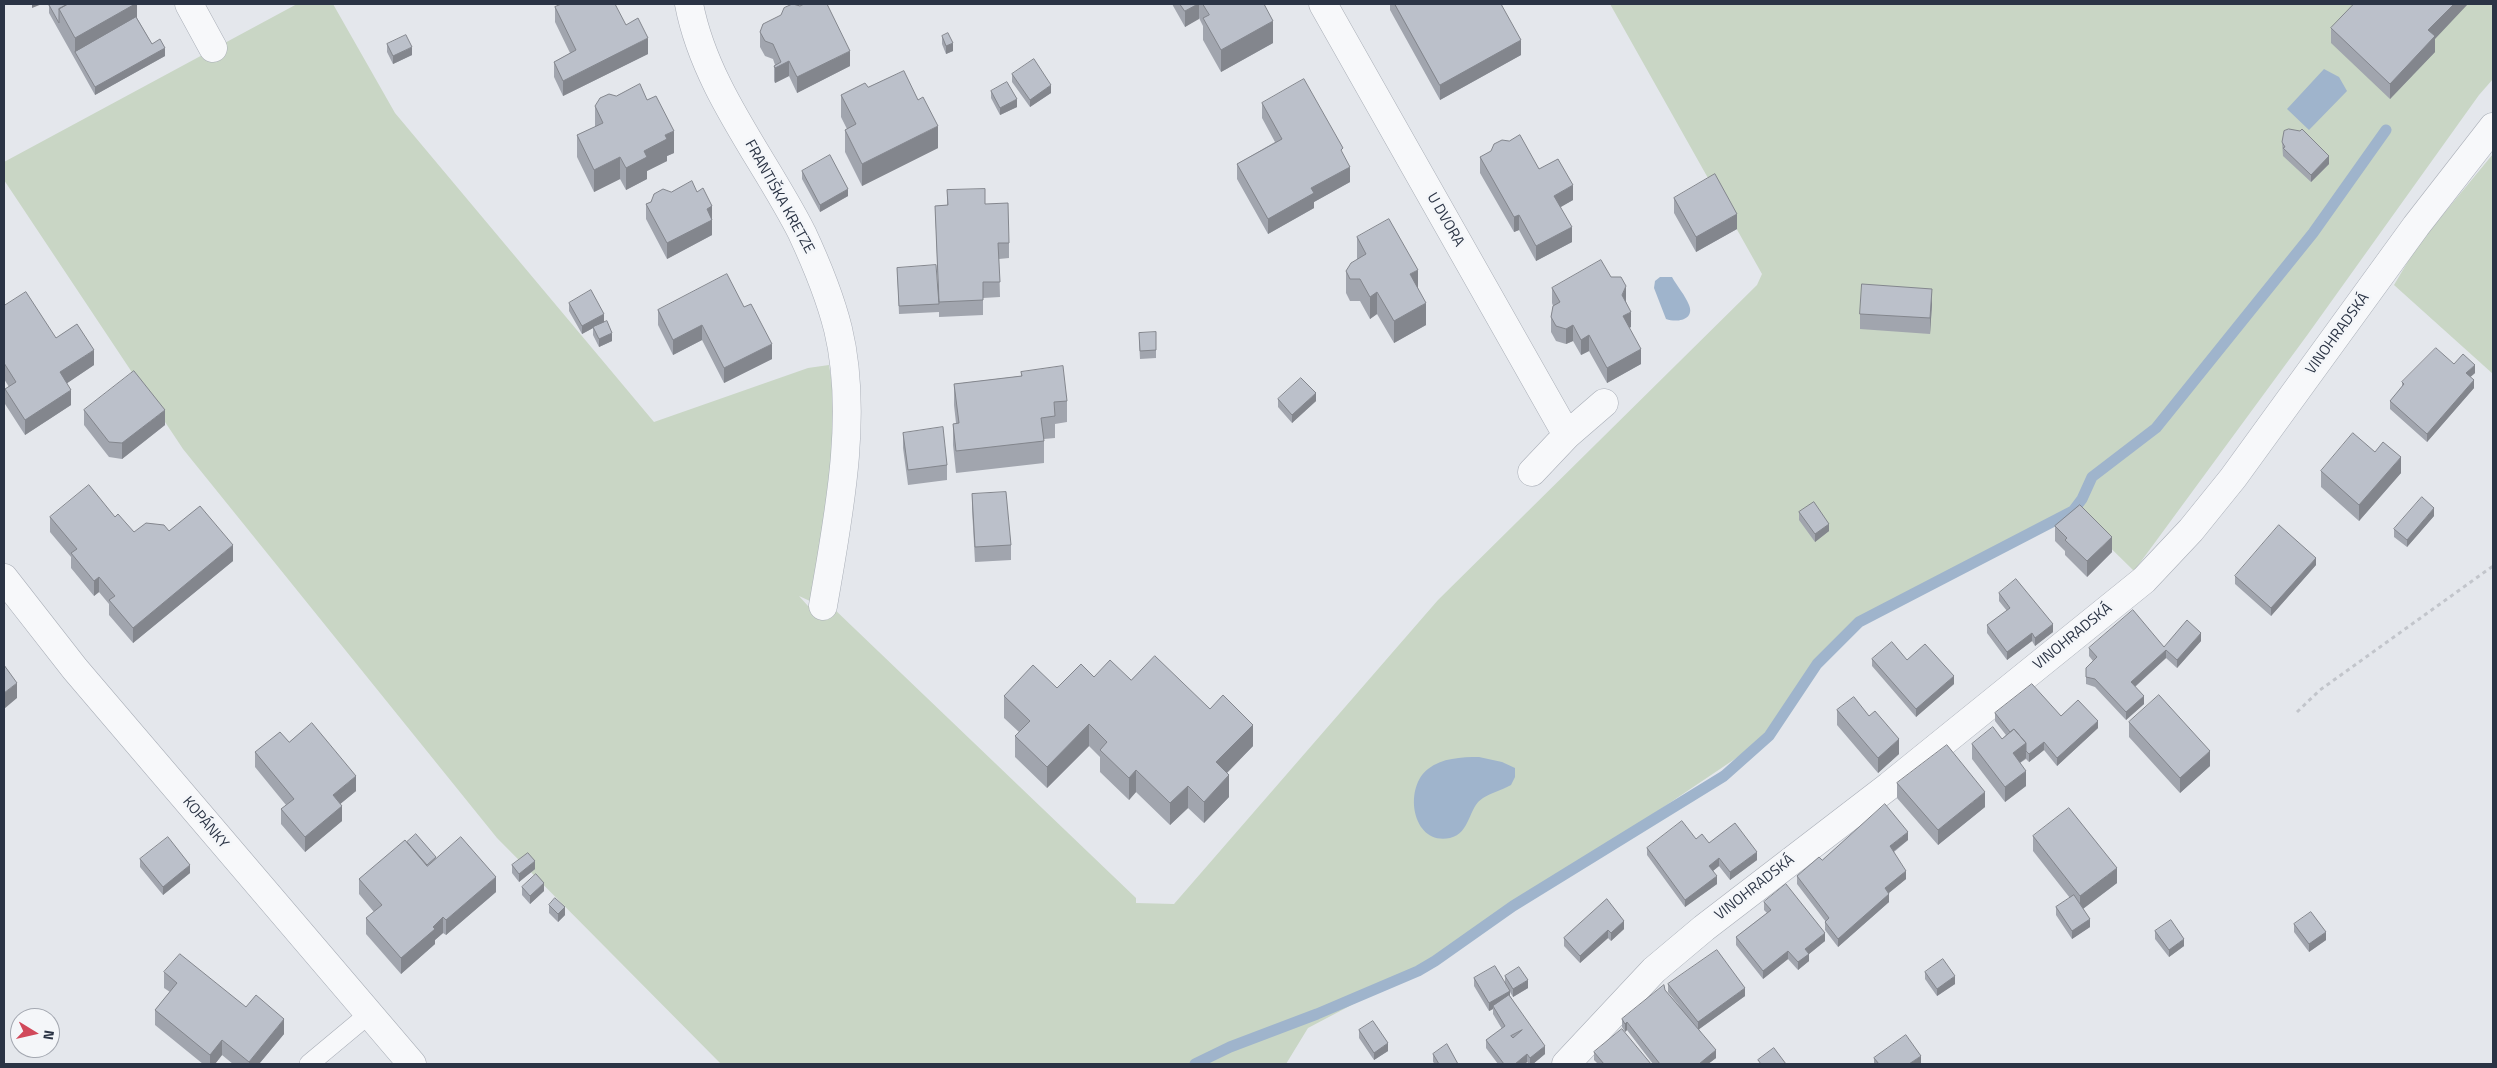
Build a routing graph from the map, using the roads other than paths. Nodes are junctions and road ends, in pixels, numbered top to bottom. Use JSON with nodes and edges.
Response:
{"nodes":[{"id":1,"x":188,"y":4,"type":"edge"},
{"id":2,"x":689,"y":4,"type":"edge"},
{"id":3,"x":1323,"y":4,"type":"edge"},
{"id":4,"x":213,"y":48,"type":"dead end"},
{"id":5,"x":2493,"y":126,"type":"edge"},
{"id":6,"x":1604,"y":403,"type":"dead end"},
{"id":7,"x":1567,"y":435,"type":"junction"},
{"id":8,"x":1532,"y":472,"type":"dead end"},
{"id":9,"x":4,"y":578,"type":"edge"},
{"id":10,"x":823,"y":606,"type":"dead end"},
{"id":11,"x":368,"y":1014,"type":"junction"},
{"id":12,"x":309,"y":1064,"type":"edge"},
{"id":13,"x":412,"y":1064,"type":"edge"},
{"id":14,"x":1566,"y":1064,"type":"edge"}],
"edges":[{"from":1,"to":4,"type":"street"},
{"from":2,"to":10,"type":"street","name":"FRANTIŠKA KRETZE"},
{"from":3,"to":7,"type":"street","name":"U DVORA"},
{"from":5,"to":14,"type":"street","name":"VINOHRADSKÁ"},
{"from":6,"to":7,"type":"street"},
{"from":7,"to":8,"type":"street"},
{"from":9,"to":11,"type":"street","name":"KOPÁNKY"},
{"from":11,"to":12,"type":"lane"},
{"from":11,"to":13,"type":"street","name":"KOPÁNKY"}]}
